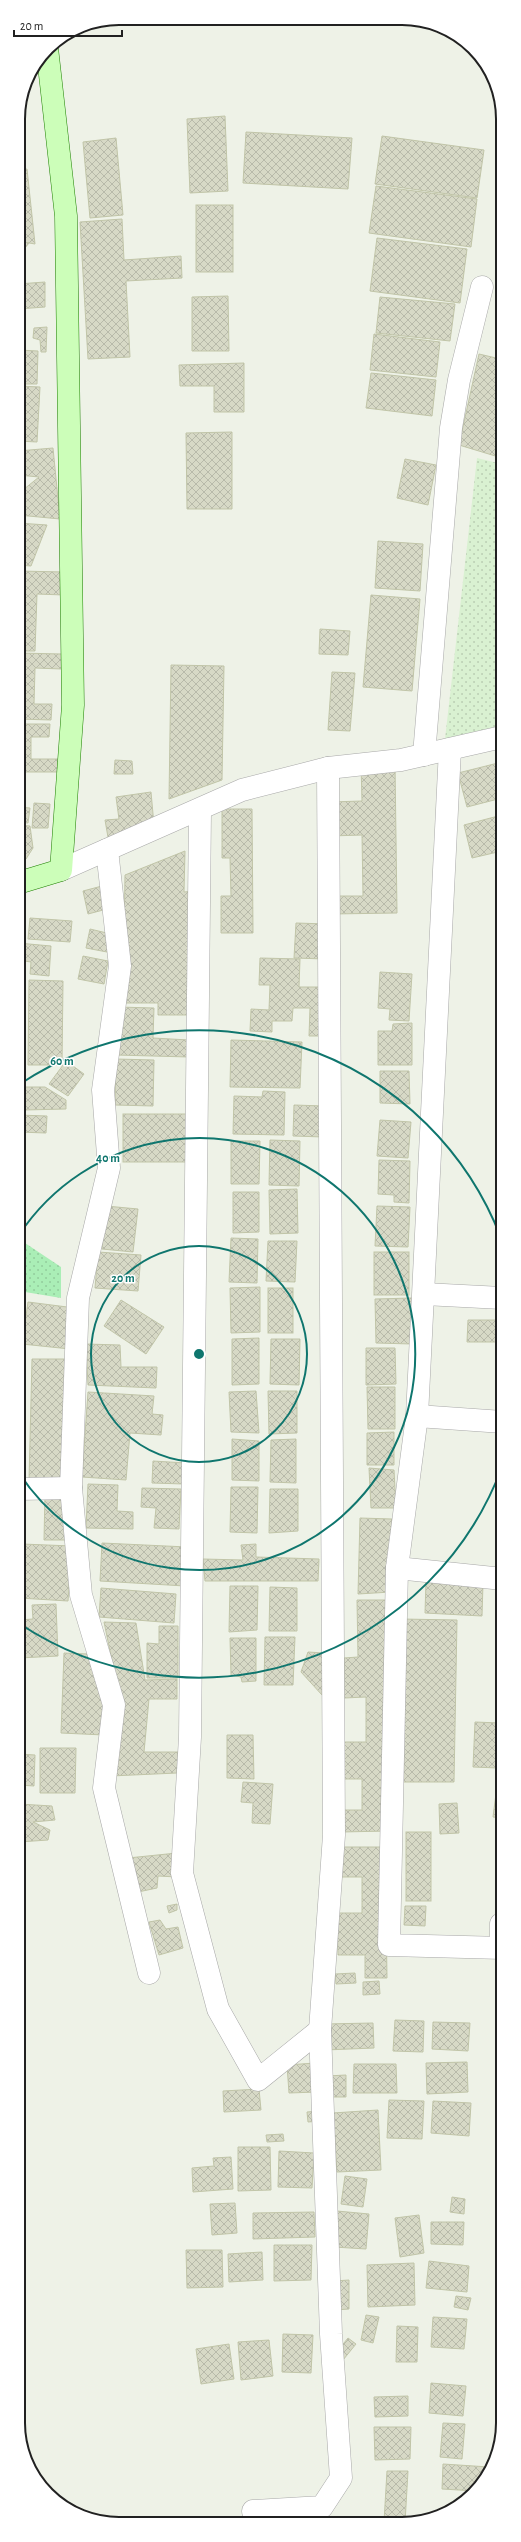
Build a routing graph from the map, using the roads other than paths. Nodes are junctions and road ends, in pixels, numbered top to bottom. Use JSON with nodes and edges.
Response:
{"nodes":[{"id":1,"x":48,"y":57,"type":"edge"},
{"id":2,"x":482,"y":287,"type":"dead end"},
{"id":3,"x":496,"y":738,"type":"edge"},
{"id":4,"x":450,"y":749,"type":"junction"},
{"id":5,"x":424,"y":754,"type":"junction"},
{"id":6,"x":328,"y":768,"type":"junction"},
{"id":7,"x":200,"y":811,"type":"junction"},
{"id":8,"x":107,"y":850,"type":"junction"},
{"id":9,"x":61,"y":870,"type":"junction"},
{"id":10,"x":25,"y":882,"type":"edge"},
{"id":11,"x":424,"y":1294,"type":"junction"},
{"id":12,"x":496,"y":1298,"type":"edge"},
{"id":13,"x":418,"y":1416,"type":"junction"},
{"id":14,"x":496,"y":1422,"type":"edge"},
{"id":15,"x":25,"y":1488,"type":"edge"},
{"id":16,"x":71,"y":1488,"type":"junction"},
{"id":17,"x":397,"y":1568,"type":"junction"},
{"id":18,"x":496,"y":1578,"type":"edge"},
{"id":19,"x":496,"y":1948,"type":"edge"},
{"id":20,"x":149,"y":1973,"type":"dead end"},
{"id":21,"x":320,"y":2030,"type":"junction"},
{"id":22,"x":254,"y":2511,"type":"dead end"}],
"edges":[{"from":1,"to":9,"type":"main road"},
{"from":2,"to":5,"type":"street"},
{"from":3,"to":4,"type":"street"},
{"from":4,"to":5,"type":"street"},
{"from":4,"to":11,"type":"street"},
{"from":5,"to":6,"type":"street"},
{"from":6,"to":7,"type":"street"},
{"from":6,"to":21,"type":"street"},
{"from":7,"to":8,"type":"street"},
{"from":7,"to":21,"type":"street"},
{"from":8,"to":9,"type":"street"},
{"from":8,"to":16,"type":"street"},
{"from":9,"to":10,"type":"main road"},
{"from":11,"to":12,"type":"street"},
{"from":11,"to":13,"type":"street"},
{"from":13,"to":14,"type":"street"},
{"from":13,"to":17,"type":"street"},
{"from":15,"to":16,"type":"street"},
{"from":16,"to":20,"type":"street"},
{"from":17,"to":18,"type":"street"},
{"from":17,"to":19,"type":"street"},
{"from":21,"to":22,"type":"street"}]}
